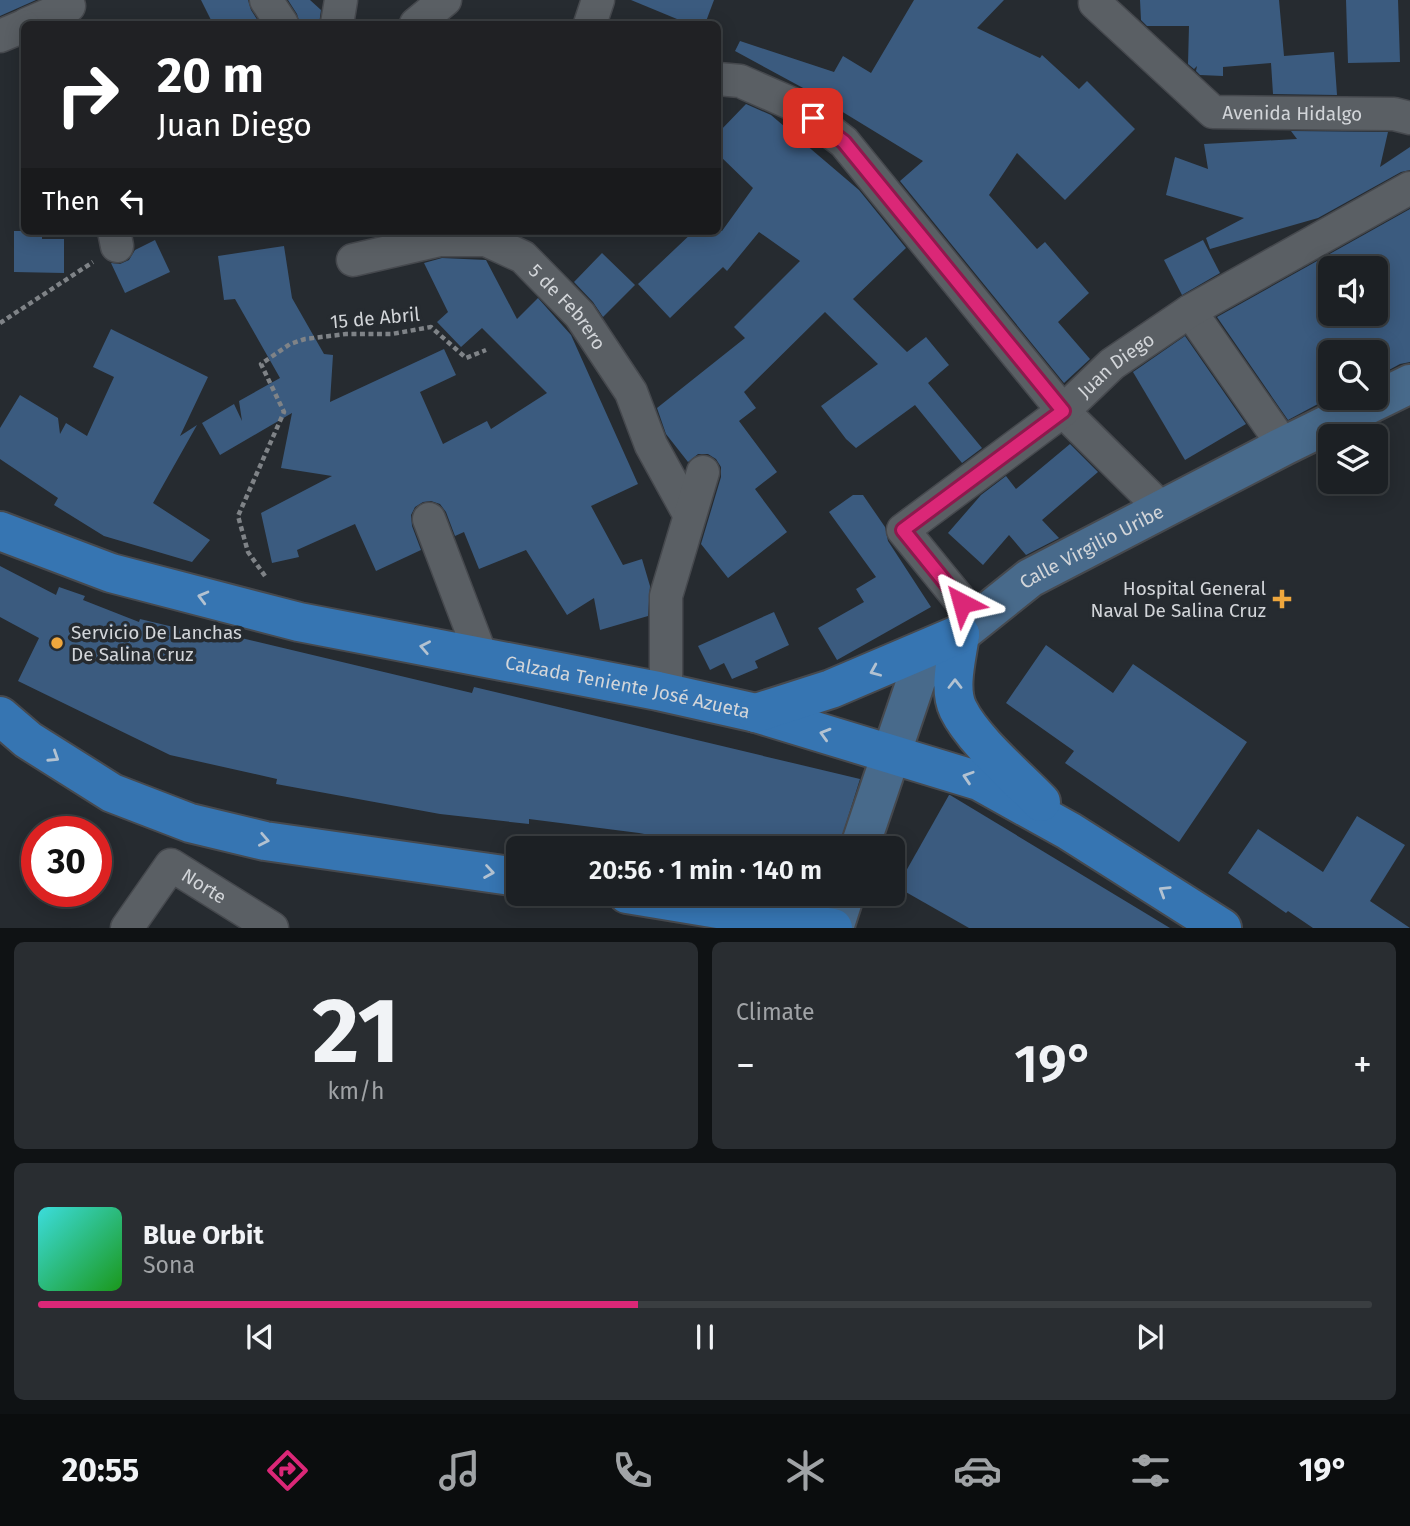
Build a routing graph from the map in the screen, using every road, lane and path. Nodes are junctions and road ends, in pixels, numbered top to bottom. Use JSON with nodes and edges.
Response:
{"nodes":[{"id":1,"x":266,"y":0,"type":"edge"},
{"id":2,"x":341,"y":0,"type":"edge"},
{"id":3,"x":444,"y":0,"type":"edge"},
{"id":4,"x":598,"y":0,"type":"edge"},
{"id":5,"x":1089,"y":1,"type":"edge"},
{"id":6,"x":70,"y":10,"type":"edge"},
{"id":7,"x":38,"y":21,"type":"edge"},
{"id":8,"x":280,"y":21,"type":"edge"},
{"id":9,"x":338,"y":21,"type":"edge"},
{"id":10,"x":420,"y":21,"type":"edge"},
{"id":11,"x":591,"y":21,"type":"edge"},
{"id":12,"x":21,"y":27,"type":"edge"},
{"id":13,"x":0,"y":36,"type":"edge"},
{"id":14,"x":721,"y":79,"type":"edge"},
{"id":15,"x":1410,"y":118,"type":"edge"},
{"id":16,"x":1410,"y":187,"type":"edge"},
{"id":17,"x":115,"y":239,"type":"edge"},
{"id":18,"x":353,"y":260,"type":"dead end"},
{"id":19,"x":1190,"y":311,"type":"junction"},
{"id":20,"x":0,"y":323,"type":"edge"},
{"id":21,"x":486,"y":350,"type":"dead end"},
{"id":22,"x":1410,"y":384,"type":"edge"},
{"id":23,"x":1063,"y":411,"type":"junction"},
{"id":24,"x":1284,"y":446,"type":"junction"},
{"id":25,"x":703,"y":472,"type":"dead end"},
{"id":26,"x":1162,"y":509,"type":"junction"},
{"id":27,"x":689,"y":514,"type":"junction"},
{"id":28,"x":429,"y":519,"type":"dead end"},
{"id":29,"x":0,"y":531,"type":"edge"},
{"id":30,"x":299,"y":622,"type":"junction"},
{"id":31,"x":968,"y":628,"type":"junction"},
{"id":32,"x":482,"y":658,"type":"junction"},
{"id":33,"x":666,"y":693,"type":"junction"},
{"id":34,"x":756,"y":713,"type":"junction"},
{"id":35,"x":0,"y":716,"type":"edge"},
{"id":36,"x":891,"y":753,"type":"junction"},
{"id":37,"x":1069,"y":831,"type":"junction"},
{"id":38,"x":863,"y":836,"type":"edge"},
{"id":39,"x":506,"y":875,"type":"edge"},
{"id":40,"x":700,"y":906,"type":"edge"},
{"id":41,"x":841,"y":906,"type":"edge"},
{"id":42,"x":127,"y":928,"type":"edge"},
{"id":43,"x":272,"y":928,"type":"edge"},
{"id":44,"x":833,"y":928,"type":"edge"},
{"id":45,"x":1222,"y":928,"type":"edge"}],
"edges":[{"from":1,"to":8,"type":"street"},
{"from":2,"to":9,"type":"street"},
{"from":3,"to":10,"type":"street"},
{"from":4,"to":11,"type":"street"},
{"from":5,"to":15,"type":"street","name":"Avenida Hidalgo"},
{"from":6,"to":7,"type":"street"},
{"from":12,"to":13,"type":"street"},
{"from":14,"to":23,"type":"street"},
{"from":16,"to":19,"type":"street","name":"Juan Diego"},
{"from":17,"to":20,"type":"path"},
{"from":18,"to":27,"type":"street","name":"5 de Febrero"},
{"from":19,"to":23,"type":"street","name":"Juan Diego"},
{"from":19,"to":24,"type":"street"},
{"from":21,"to":30,"type":"path","name":"15 de Abril"},
{"from":22,"to":24,"type":"street","name":"Calle Virgilio Uribe"},
{"from":23,"to":26,"type":"street"},
{"from":23,"to":31,"type":"street","name":"Juan Diego"},
{"from":24,"to":26,"type":"street","name":"Calle Virgilio Uribe"},
{"from":25,"to":27,"type":"street"},
{"from":26,"to":31,"type":"street","name":"Calle Virgilio Uribe"},
{"from":27,"to":33,"type":"street"},
{"from":28,"to":32,"type":"street"},
{"from":30,"to":29,"type":"main road","name":"Calzada Teniente José Azueta","one_way":true},
{"from":32,"to":30,"type":"main road","name":"Calzada Teniente José Azueta","one_way":true},
{"from":31,"to":34,"type":"main road","one_way":true},
{"from":31,"to":36,"type":"street","name":"Calle Virgilio Uribe"},
{"from":37,"to":31,"type":"main road","one_way":true},
{"from":32,"to":33,"type":"main road","name":"Calzada Teniente José Azueta"},
{"from":33,"to":34,"type":"main road","name":"Calzada Teniente José Azueta"},
{"from":36,"to":34,"type":"main road","name":"Calzada Teniente José Azueta","one_way":true},
{"from":35,"to":39,"type":"main road","one_way":true},
{"from":37,"to":36,"type":"main road","name":"Calzada Teniente José Azueta","one_way":true},
{"from":36,"to":38,"type":"street","name":"Calle Virgilio Uribe"},
{"from":45,"to":37,"type":"main road","name":"Calzada Teniente José Azueta","one_way":true},
{"from":40,"to":44,"type":"main road"},
{"from":41,"to":44,"type":"street"},
{"from":42,"to":43,"type":"street","name":"Norte"}]}
